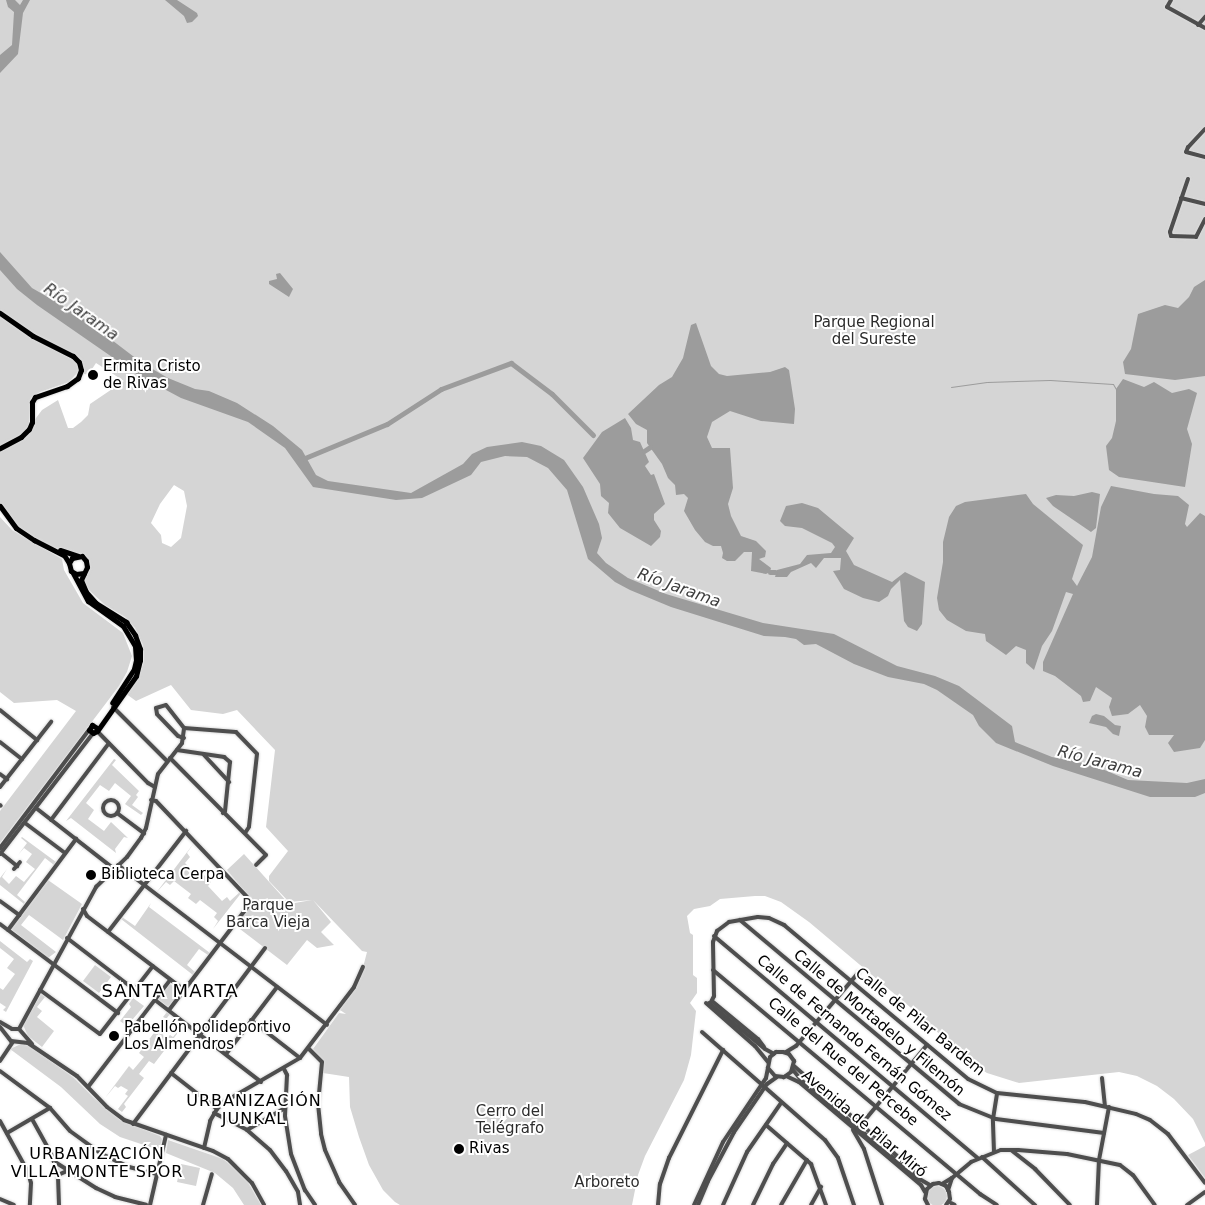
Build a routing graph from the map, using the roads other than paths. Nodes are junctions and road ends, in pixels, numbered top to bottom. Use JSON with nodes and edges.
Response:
{"nodes":[{"id":1,"x":1171,"y":0,"type":"edge"},
{"id":2,"x":1205,"y":17,"type":"edge"},
{"id":3,"x":1198,"y":25,"type":"junction"},
{"id":4,"x":1205,"y":28,"type":"edge"},
{"id":5,"x":1205,"y":129,"type":"edge"},
{"id":6,"x":1205,"y":157,"type":"edge"},
{"id":7,"x":1188,"y":179,"type":"dead end"},
{"id":8,"x":1181,"y":198,"type":"junction"},
{"id":9,"x":1205,"y":204,"type":"edge"},
{"id":10,"x":1205,"y":219,"type":"edge"},
{"id":11,"x":0,"y":313,"type":"edge"},
{"id":12,"x":0,"y":448,"type":"edge"},
{"id":13,"x":0,"y":506,"type":"edge"},
{"id":14,"x":50,"y":548,"type":"junction"},
{"id":15,"x":78,"y":556,"type":"junction"},
{"id":16,"x":69,"y":563,"type":"junction"},
{"id":17,"x":73,"y":573,"type":"junction"},
{"id":18,"x":84,"y":573,"type":"junction"},
{"id":19,"x":113,"y":707,"type":"junction"},
{"id":20,"x":0,"y":710,"type":"edge"},
{"id":21,"x":51,"y":722,"type":"dead end"},
{"id":22,"x":184,"y":728,"type":"junction"},
{"id":23,"x":94,"y":729,"type":"junction"},
{"id":24,"x":184,"y":738,"type":"junction"},
{"id":25,"x":37,"y":740,"type":"junction"},
{"id":26,"x":0,"y":742,"type":"edge"},
{"id":27,"x":109,"y":743,"type":"junction"},
{"id":28,"x":177,"y":750,"type":"junction"},
{"id":29,"x":204,"y":755,"type":"junction"},
{"id":30,"x":22,"y":759,"type":"junction"},
{"id":31,"x":168,"y":759,"type":"junction"},
{"id":32,"x":0,"y":774,"type":"edge"},
{"id":33,"x":7,"y":779,"type":"junction"},
{"id":34,"x":229,"y":782,"type":"junction"},
{"id":35,"x":0,"y":787,"type":"edge"},
{"id":36,"x":155,"y":787,"type":"junction"},
{"id":37,"x":151,"y":800,"type":"junction"},
{"id":38,"x":36,"y":808,"type":"junction"},
{"id":39,"x":117,"y":813,"type":"junction"},
{"id":40,"x":223,"y":813,"type":"junction"},
{"id":41,"x":51,"y":820,"type":"junction"},
{"id":42,"x":25,"y":823,"type":"junction"},
{"id":43,"x":186,"y":831,"type":"junction"},
{"id":44,"x":144,"y":833,"type":"junction"},
{"id":45,"x":245,"y":833,"type":"junction"},
{"id":46,"x":76,"y":839,"type":"junction"},
{"id":47,"x":0,"y":848,"type":"edge"},
{"id":48,"x":65,"y":853,"type":"junction"},
{"id":49,"x":0,"y":854,"type":"edge"},
{"id":50,"x":20,"y":862,"type":"dead end"},
{"id":51,"x":256,"y":865,"type":"dead end"},
{"id":52,"x":118,"y":866,"type":"junction"},
{"id":53,"x":114,"y":869,"type":"junction"},
{"id":54,"x":144,"y":886,"type":"junction"},
{"id":55,"x":0,"y":901,"type":"edge"},
{"id":56,"x":83,"y":909,"type":"junction"},
{"id":57,"x":19,"y":915,"type":"junction"},
{"id":58,"x":87,"y":916,"type":"junction"},
{"id":59,"x":79,"y":917,"type":"junction"},
{"id":60,"x":740,"y":920,"type":"junction"},
{"id":61,"x":0,"y":924,"type":"edge"},
{"id":62,"x":8,"y":930,"type":"junction"},
{"id":63,"x":108,"y":932,"type":"junction"},
{"id":64,"x":714,"y":936,"type":"junction"},
{"id":65,"x":67,"y":938,"type":"junction"},
{"id":66,"x":220,"y":944,"type":"junction"},
{"id":67,"x":265,"y":948,"type":"dead end"},
{"id":68,"x":53,"y":964,"type":"junction"},
{"id":69,"x":153,"y":966,"type":"junction"},
{"id":70,"x":251,"y":967,"type":"junction"},
{"id":71,"x":363,"y":967,"type":"dead end"},
{"id":72,"x":713,"y":970,"type":"junction"},
{"id":73,"x":859,"y":972,"type":"dead end"},
{"id":74,"x":170,"y":980,"type":"junction"},
{"id":75,"x":851,"y":981,"type":"junction"},
{"id":76,"x":277,"y":987,"type":"junction"},
{"id":77,"x":40,"y":990,"type":"junction"},
{"id":78,"x":136,"y":990,"type":"junction"},
{"id":79,"x":184,"y":990,"type":"junction"},
{"id":80,"x":155,"y":1000,"type":"junction"},
{"id":81,"x":834,"y":1001,"type":"junction"},
{"id":82,"x":711,"y":1003,"type":"junction"},
{"id":83,"x":169,"y":1010,"type":"junction"},
{"id":84,"x":118,"y":1013,"type":"junction"},
{"id":85,"x":251,"y":1020,"type":"junction"},
{"id":86,"x":817,"y":1021,"type":"junction"},
{"id":87,"x":0,"y":1022,"type":"edge"},
{"id":88,"x":327,"y":1024,"type":"junction"},
{"id":89,"x":0,"y":1027,"type":"edge"},
{"id":90,"x":12,"y":1029,"type":"junction"},
{"id":91,"x":19,"y":1029,"type":"junction"},
{"id":92,"x":702,"y":1032,"type":"dead end"},
{"id":93,"x":23,"y":1034,"type":"junction"},
{"id":94,"x":200,"y":1034,"type":"junction"},
{"id":95,"x":8,"y":1035,"type":"junction"},
{"id":96,"x":800,"y":1041,"type":"junction"},
{"id":97,"x":13,"y":1042,"type":"junction"},
{"id":98,"x":19,"y":1042,"type":"junction"},
{"id":99,"x":927,"y":1045,"type":"junction"},
{"id":100,"x":796,"y":1046,"type":"junction"},
{"id":101,"x":309,"y":1049,"type":"junction"},
{"id":102,"x":723,"y":1050,"type":"junction"},
{"id":103,"x":42,"y":1052,"type":"junction"},
{"id":104,"x":786,"y":1052,"type":"junction"},
{"id":105,"x":226,"y":1054,"type":"junction"},
{"id":106,"x":774,"y":1054,"type":"junction"},
{"id":107,"x":300,"y":1058,"type":"junction"},
{"id":108,"x":793,"y":1059,"type":"junction"},
{"id":109,"x":0,"y":1061,"type":"edge"},
{"id":110,"x":768,"y":1062,"type":"junction"},
{"id":111,"x":910,"y":1065,"type":"junction"},
{"id":112,"x":768,"y":1068,"type":"junction"},
{"id":113,"x":793,"y":1068,"type":"junction"},
{"id":114,"x":284,"y":1069,"type":"junction"},
{"id":115,"x":0,"y":1071,"type":"edge"},
{"id":116,"x":171,"y":1073,"type":"junction"},
{"id":117,"x":786,"y":1076,"type":"junction"},
{"id":118,"x":777,"y":1077,"type":"junction"},
{"id":119,"x":1102,"y":1078,"type":"dead end"},
{"id":120,"x":261,"y":1082,"type":"junction"},
{"id":121,"x":763,"y":1086,"type":"junction"},
{"id":122,"x":893,"y":1086,"type":"junction"},
{"id":123,"x":88,"y":1087,"type":"junction"},
{"id":124,"x":997,"y":1093,"type":"junction"},
{"id":125,"x":781,"y":1104,"type":"junction"},
{"id":126,"x":876,"y":1105,"type":"junction"},
{"id":127,"x":1107,"y":1106,"type":"junction"},
{"id":128,"x":50,"y":1108,"type":"junction"},
{"id":129,"x":285,"y":1108,"type":"junction"},
{"id":130,"x":217,"y":1109,"type":"junction"},
{"id":131,"x":214,"y":1113,"type":"junction"},
{"id":132,"x":993,"y":1118,"type":"junction"},
{"id":133,"x":32,"y":1119,"type":"junction"},
{"id":134,"x":0,"y":1121,"type":"edge"},
{"id":135,"x":133,"y":1124,"type":"junction"},
{"id":136,"x":766,"y":1125,"type":"junction"},
{"id":137,"x":851,"y":1126,"type":"junction"},
{"id":138,"x":859,"y":1126,"type":"junction"},
{"id":139,"x":247,"y":1130,"type":"junction"},
{"id":140,"x":8,"y":1133,"type":"junction"},
{"id":141,"x":1104,"y":1133,"type":"junction"},
{"id":142,"x":166,"y":1135,"type":"junction"},
{"id":143,"x":787,"y":1143,"type":"junction"},
{"id":144,"x":204,"y":1148,"type":"junction"},
{"id":145,"x":1011,"y":1150,"type":"junction"},
{"id":146,"x":1020,"y":1150,"type":"junction"},
{"id":147,"x":994,"y":1152,"type":"junction"},
{"id":148,"x":980,"y":1158,"type":"junction"},
{"id":149,"x":1022,"y":1158,"type":"junction"},
{"id":150,"x":807,"y":1160,"type":"junction"},
{"id":151,"x":1099,"y":1160,"type":"junction"},
{"id":152,"x":55,"y":1162,"type":"junction"},
{"id":153,"x":67,"y":1171,"type":"junction"},
{"id":154,"x":298,"y":1172,"type":"junction"},
{"id":155,"x":957,"y":1173,"type":"junction"},
{"id":156,"x":157,"y":1174,"type":"junction"},
{"id":157,"x":212,"y":1174,"type":"dead end"},
{"id":158,"x":58,"y":1175,"type":"junction"},
{"id":159,"x":289,"y":1176,"type":"junction"},
{"id":160,"x":952,"y":1178,"type":"junction"},
{"id":161,"x":1205,"y":1183,"type":"edge"},
{"id":162,"x":941,"y":1184,"type":"junction"},
{"id":163,"x":930,"y":1186,"type":"junction"},
{"id":164,"x":821,"y":1187,"type":"junction"},
{"id":165,"x":305,"y":1190,"type":"junction"},
{"id":166,"x":948,"y":1190,"type":"junction"},
{"id":167,"x":298,"y":1192,"type":"junction"},
{"id":168,"x":925,"y":1192,"type":"junction"},
{"id":169,"x":1205,"y":1192,"type":"edge"},
{"id":170,"x":0,"y":1199,"type":"edge"},
{"id":171,"x":952,"y":1203,"type":"edge"},
{"id":172,"x":14,"y":1205,"type":"edge"},
{"id":173,"x":30,"y":1205,"type":"edge"},
{"id":174,"x":59,"y":1205,"type":"edge"},
{"id":175,"x":146,"y":1205,"type":"edge"},
{"id":176,"x":150,"y":1205,"type":"edge"},
{"id":177,"x":203,"y":1205,"type":"edge"},
{"id":178,"x":264,"y":1205,"type":"edge"},
{"id":179,"x":300,"y":1205,"type":"edge"},
{"id":180,"x":315,"y":1205,"type":"edge"},
{"id":181,"x":355,"y":1205,"type":"edge"},
{"id":182,"x":658,"y":1205,"type":"edge"},
{"id":183,"x":696,"y":1205,"type":"edge"},
{"id":184,"x":722,"y":1205,"type":"edge"},
{"id":185,"x":753,"y":1205,"type":"edge"},
{"id":186,"x":781,"y":1205,"type":"edge"},
{"id":187,"x":811,"y":1205,"type":"edge"},
{"id":188,"x":826,"y":1205,"type":"edge"},
{"id":189,"x":854,"y":1205,"type":"edge"},
{"id":190,"x":882,"y":1205,"type":"edge"},
{"id":191,"x":928,"y":1205,"type":"edge"},
{"id":192,"x":946,"y":1205,"type":"edge"},
{"id":193,"x":997,"y":1205,"type":"edge"},
{"id":194,"x":1034,"y":1205,"type":"edge"},
{"id":195,"x":1070,"y":1205,"type":"edge"},
{"id":196,"x":1097,"y":1205,"type":"edge"},
{"id":197,"x":1155,"y":1205,"type":"edge"},
{"id":198,"x":1187,"y":1205,"type":"edge"}],
"edges":[{"from":1,"to":3,"type":"street"},
{"from":2,"to":3,"type":"street"},
{"from":3,"to":4,"type":"street"},
{"from":5,"to":6,"type":"street"},
{"from":7,"to":8,"type":"street"},
{"from":8,"to":9,"type":"street"},
{"from":8,"to":10,"type":"street"},
{"from":11,"to":12,"type":"main road"},
{"from":13,"to":14,"type":"main road"},
{"from":14,"to":15,"type":"main road"},
{"from":14,"to":16,"type":"main road"},
{"from":15,"to":16,"type":"main road"},
{"from":15,"to":18,"type":"main road"},
{"from":16,"to":17,"type":"main road"},
{"from":17,"to":18,"type":"main road"},
{"from":17,"to":23,"type":"main road"},
{"from":18,"to":19,"type":"main road"},
{"from":19,"to":23,"type":"main road"},
{"from":19,"to":31,"type":"street"},
{"from":20,"to":25,"type":"street"},
{"from":21,"to":25,"type":"street"},
{"from":22,"to":24,"type":"street"},
{"from":22,"to":24,"type":"street"},
{"from":22,"to":45,"type":"street"},
{"from":23,"to":27,"type":"street"},
{"from":23,"to":38,"type":"street"},
{"from":23,"to":47,"type":"street"},
{"from":24,"to":28,"type":"street"},
{"from":25,"to":30,"type":"street"},
{"from":26,"to":30,"type":"street"},
{"from":27,"to":36,"type":"street"},
{"from":27,"to":41,"type":"street"},
{"from":28,"to":29,"type":"street"},
{"from":28,"to":31,"type":"street"},
{"from":29,"to":34,"type":"street"},
{"from":29,"to":34,"type":"street"},
{"from":30,"to":33,"type":"street"},
{"from":31,"to":36,"type":"street"},
{"from":31,"to":40,"type":"street"},
{"from":32,"to":33,"type":"street"},
{"from":33,"to":35,"type":"street"},
{"from":34,"to":40,"type":"street"},
{"from":36,"to":37,"type":"street"},
{"from":37,"to":43,"type":"street"},
{"from":37,"to":44,"type":"street"},
{"from":38,"to":41,"type":"street"},
{"from":38,"to":42,"type":"street"},
{"from":39,"to":39,"type":"street"},
{"from":39,"to":44,"type":"street"},
{"from":40,"to":45,"type":"street"},
{"from":41,"to":46,"type":"street"},
{"from":42,"to":48,"type":"street"},
{"from":42,"to":49,"type":"street"},
{"from":43,"to":54,"type":"street"},
{"from":43,"to":66,"type":"street"},
{"from":44,"to":52,"type":"street"},
{"from":45,"to":51,"type":"street"},
{"from":46,"to":48,"type":"street"},
{"from":46,"to":53,"type":"street"},
{"from":48,"to":57,"type":"street"},
{"from":49,"to":50,"type":"street"},
{"from":52,"to":53,"type":"street"},
{"from":52,"to":54,"type":"street"},
{"from":53,"to":56,"type":"street"},
{"from":54,"to":63,"type":"street"},
{"from":54,"to":66,"type":"street"},
{"from":55,"to":57,"type":"street"},
{"from":56,"to":58,"type":"street"},
{"from":56,"to":59,"type":"street"},
{"from":57,"to":62,"type":"street"},
{"from":58,"to":59,"type":"street"},
{"from":58,"to":63,"type":"street"},
{"from":59,"to":65,"type":"street"},
{"from":60,"to":64,"type":"street","name":"Calle de Pilar Bardem"},
{"from":60,"to":75,"type":"street","name":"Calle de Pilar Bardem"},
{"from":60,"to":81,"type":"street","name":"Calle de Mortadelo y Filemón"},
{"from":61,"to":62,"type":"street"},
{"from":62,"to":68,"type":"street"},
{"from":63,"to":69,"type":"street"},
{"from":64,"to":72,"type":"street"},
{"from":64,"to":86,"type":"street","name":"Calle de Fernando Fernán Gómez"},
{"from":65,"to":68,"type":"street"},
{"from":65,"to":78,"type":"street"},
{"from":66,"to":70,"type":"street"},
{"from":66,"to":79,"type":"street"},
{"from":67,"to":70,"type":"street"},
{"from":68,"to":77,"type":"street"},
{"from":68,"to":84,"type":"street"},
{"from":69,"to":74,"type":"street"},
{"from":69,"to":78,"type":"street"},
{"from":70,"to":76,"type":"street"},
{"from":70,"to":94,"type":"street"},
{"from":71,"to":88,"type":"street"},
{"from":72,"to":82,"type":"street"},
{"from":72,"to":96,"type":"street","name":"Calle del Rue del Percebe"},
{"from":73,"to":75,"type":"street"},
{"from":74,"to":79,"type":"street"},
{"from":74,"to":80,"type":"street"},
{"from":75,"to":81,"type":"street"},
{"from":75,"to":99,"type":"street","name":"Calle de Pilar Bardem"},
{"from":76,"to":85,"type":"street"},
{"from":76,"to":88,"type":"street"},
{"from":77,"to":84,"type":"street"},
{"from":77,"to":91,"type":"street"},
{"from":78,"to":84,"type":"street"},
{"from":79,"to":83,"type":"street"},
{"from":80,"to":83,"type":"street"},
{"from":80,"to":123,"type":"street"},
{"from":81,"to":86,"type":"street"},
{"from":81,"to":111,"type":"street","name":"Calle de Mortadelo y Filemón"},
{"from":82,"to":106,"type":"street"},
{"from":82,"to":110,"type":"street"},
{"from":83,"to":94,"type":"street"},
{"from":85,"to":105,"type":"street"},
{"from":85,"to":107,"type":"street"},
{"from":86,"to":96,"type":"street"},
{"from":86,"to":122,"type":"street","name":"Calle de Fernando Fernán Gómez"},
{"from":87,"to":90,"type":"street"},
{"from":88,"to":101,"type":"street"},
{"from":89,"to":95,"type":"street"},
{"from":90,"to":91,"type":"street"},
{"from":90,"to":95,"type":"street"},
{"from":91,"to":93,"type":"street"},
{"from":92,"to":102,"type":"street"},
{"from":93,"to":98,"type":"street"},
{"from":93,"to":103,"type":"street"},
{"from":94,"to":105,"type":"street"},
{"from":94,"to":116,"type":"street"},
{"from":95,"to":97,"type":"street"},
{"from":96,"to":100,"type":"street"},
{"from":96,"to":126,"type":"street","name":"Calle del Rue del Percebe"},
{"from":97,"to":98,"type":"street"},
{"from":97,"to":109,"type":"street"},
{"from":98,"to":103,"type":"street"},
{"from":99,"to":111,"type":"street"},
{"from":99,"to":124,"type":"street","name":"Calle de Pilar Bardem"},
{"from":100,"to":104,"type":"street"},
{"from":100,"to":108,"type":"street"},
{"from":101,"to":107,"type":"street"},
{"from":101,"to":181,"type":"street"},
{"from":102,"to":121,"type":"street"},
{"from":102,"to":182,"type":"street"},
{"from":103,"to":123,"type":"street"},
{"from":104,"to":106,"type":"street"},
{"from":104,"to":108,"type":"street"},
{"from":105,"to":120,"type":"street"},
{"from":106,"to":110,"type":"street"},
{"from":107,"to":114,"type":"street"},
{"from":108,"to":113,"type":"street"},
{"from":110,"to":112,"type":"street"},
{"from":111,"to":122,"type":"street"},
{"from":111,"to":132,"type":"street","name":"Calle de Mortadelo y Filemón"},
{"from":112,"to":118,"type":"street"},
{"from":112,"to":121,"type":"street"},
{"from":113,"to":117,"type":"street"},
{"from":113,"to":138,"type":"street","name":"Avenida de Pilar Miró"},
{"from":114,"to":120,"type":"street"},
{"from":114,"to":129,"type":"street"},
{"from":115,"to":128,"type":"street"},
{"from":116,"to":130,"type":"street"},
{"from":116,"to":135,"type":"street"},
{"from":117,"to":118,"type":"street"},
{"from":117,"to":137,"type":"street","name":"Avenida de Pilar Miró"},
{"from":118,"to":121,"type":"street"},
{"from":119,"to":127,"type":"street"},
{"from":120,"to":130,"type":"street"},
{"from":121,"to":125,"type":"street"},
{"from":121,"to":183,"type":"street"},
{"from":122,"to":126,"type":"street"},
{"from":122,"to":148,"type":"street","name":"Calle de Fernando Fernán Gómez"},
{"from":123,"to":135,"type":"street"},
{"from":124,"to":127,"type":"street","name":"Calle de Pilar Bardem"},
{"from":124,"to":132,"type":"street"},
{"from":125,"to":136,"type":"street"},
{"from":125,"to":189,"type":"street"},
{"from":126,"to":138,"type":"street"},
{"from":126,"to":155,"type":"street","name":"Calle del Rue del Percebe"},
{"from":127,"to":141,"type":"street"},
{"from":127,"to":161,"type":"street","name":"Calle de Pilar Bardem"},
{"from":128,"to":133,"type":"street"},
{"from":128,"to":156,"type":"street"},
{"from":129,"to":139,"type":"street"},
{"from":129,"to":154,"type":"street"},
{"from":130,"to":131,"type":"street"},
{"from":131,"to":139,"type":"street"},
{"from":131,"to":144,"type":"street"},
{"from":132,"to":141,"type":"street","name":"Calle de Mortadelo y Filemón"},
{"from":132,"to":147,"type":"street"},
{"from":133,"to":140,"type":"street"},
{"from":133,"to":152,"type":"street"},
{"from":134,"to":140,"type":"street"},
{"from":135,"to":142,"type":"street"},
{"from":136,"to":143,"type":"street"},
{"from":136,"to":184,"type":"street"},
{"from":137,"to":168,"type":"street","name":"Avenida de Pilar Miró"},
{"from":137,"to":190,"type":"street"},
{"from":138,"to":163,"type":"street","name":"Avenida de Pilar Miró"},
{"from":139,"to":159,"type":"street"},
{"from":140,"to":173,"type":"street"},
{"from":141,"to":151,"type":"street"},
{"from":142,"to":144,"type":"street"},
{"from":142,"to":156,"type":"street"},
{"from":143,"to":150,"type":"street"},
{"from":143,"to":185,"type":"street"},
{"from":144,"to":178,"type":"street"},
{"from":145,"to":146,"type":"street"},
{"from":145,"to":147,"type":"street"},
{"from":145,"to":149,"type":"street"},
{"from":146,"to":149,"type":"street"},
{"from":146,"to":151,"type":"street"},
{"from":147,"to":148,"type":"street"},
{"from":148,"to":155,"type":"street"},
{"from":148,"to":194,"type":"street","name":"Calle de Fernando Fernán Gómez"},
{"from":149,"to":195,"type":"street"},
{"from":150,"to":164,"type":"street"},
{"from":150,"to":186,"type":"street"},
{"from":151,"to":196,"type":"street"},
{"from":151,"to":197,"type":"street"},
{"from":152,"to":153,"type":"street"},
{"from":152,"to":158,"type":"street"},
{"from":153,"to":158,"type":"street"},
{"from":153,"to":175,"type":"street"},
{"from":154,"to":159,"type":"street"},
{"from":154,"to":165,"type":"street"},
{"from":155,"to":160,"type":"street"},
{"from":155,"to":193,"type":"street","name":"Calle del Rue del Percebe"},
{"from":156,"to":176,"type":"street"},
{"from":157,"to":177,"type":"street"},
{"from":158,"to":174,"type":"street"},
{"from":159,"to":167,"type":"street"},
{"from":160,"to":162,"type":"street"},
{"from":160,"to":166,"type":"street"},
{"from":162,"to":163,"type":"street"},
{"from":162,"to":166,"type":"street"},
{"from":163,"to":168,"type":"street"},
{"from":164,"to":187,"type":"street"},
{"from":164,"to":188,"type":"street"},
{"from":165,"to":167,"type":"street"},
{"from":165,"to":180,"type":"street"},
{"from":166,"to":171,"type":"street"},
{"from":167,"to":179,"type":"street"},
{"from":168,"to":191,"type":"street"},
{"from":169,"to":198,"type":"street"},
{"from":170,"to":172,"type":"street"},
{"from":171,"to":192,"type":"street"}]}
